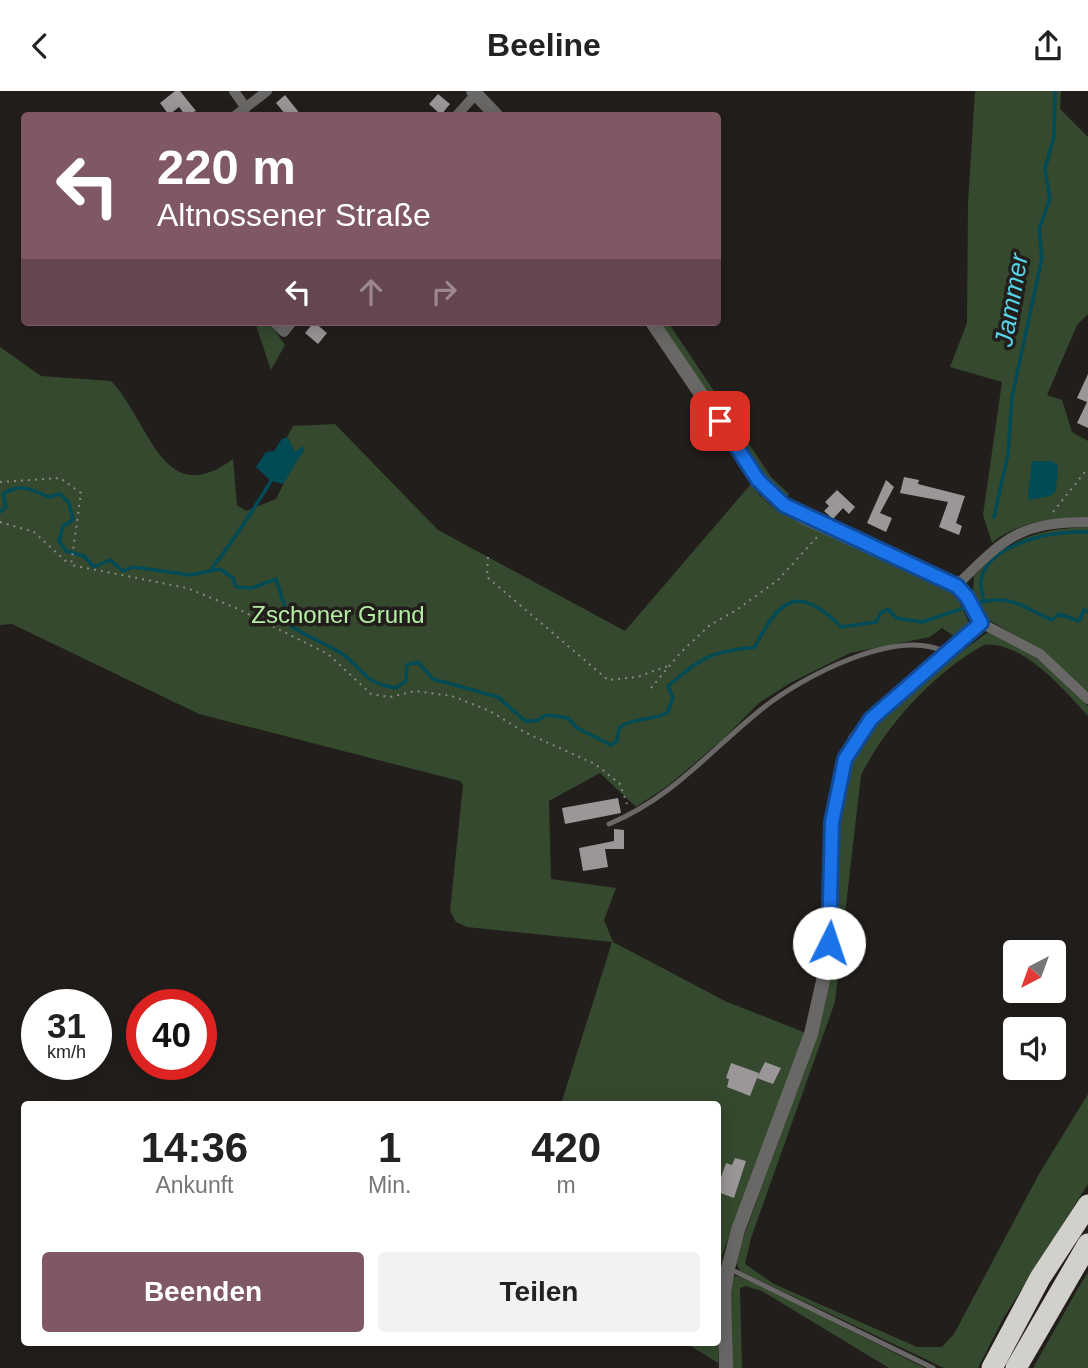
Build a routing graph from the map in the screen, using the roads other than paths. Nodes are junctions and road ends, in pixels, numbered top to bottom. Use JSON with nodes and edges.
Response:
{"nodes":[{"id":1,"x":234,"y":91,"type":"edge"},
{"id":2,"x":267,"y":91,"type":"edge"},
{"id":3,"x":475,"y":92,"type":"edge"},
{"id":4,"x":246,"y":108,"type":"junction"},
{"id":5,"x":240,"y":112,"type":"edge"},
{"id":6,"x":459,"y":112,"type":"edge"},
{"id":7,"x":493,"y":112,"type":"edge"},
{"id":8,"x":655,"y":326,"type":"edge"},
{"id":9,"x":1088,"y":522,"type":"edge"},
{"id":10,"x":957,"y":586,"type":"junction"},
{"id":11,"x":979,"y":620,"type":"junction"},
{"id":12,"x":948,"y":653,"type":"junction"},
{"id":13,"x":1088,"y":699,"type":"edge"},
{"id":14,"x":609,"y":824,"type":"dead end"},
{"id":15,"x":1088,"y":1205,"type":"edge"},
{"id":16,"x":1088,"y":1244,"type":"edge"},
{"id":17,"x":728,"y":1268,"type":"junction"},
{"id":18,"x":726,"y":1368,"type":"edge"},
{"id":19,"x":933,"y":1368,"type":"edge"},
{"id":20,"x":992,"y":1368,"type":"edge"},
{"id":21,"x":1016,"y":1368,"type":"edge"}],
"edges":[{"from":1,"to":4,"type":"street"},
{"from":2,"to":4,"type":"street"},
{"from":3,"to":6,"type":"street"},
{"from":3,"to":7,"type":"street"},
{"from":4,"to":5,"type":"street"},
{"from":8,"to":10,"type":"street"},
{"from":9,"to":10,"type":"street"},
{"from":10,"to":11,"type":"street"},
{"from":11,"to":12,"type":"street"},
{"from":11,"to":13,"type":"street"},
{"from":12,"to":14,"type":"lane"},
{"from":12,"to":17,"type":"street"},
{"from":15,"to":20,"type":"highway"},
{"from":16,"to":21,"type":"highway"},
{"from":17,"to":18,"type":"street"},
{"from":17,"to":19,"type":"lane"}]}
